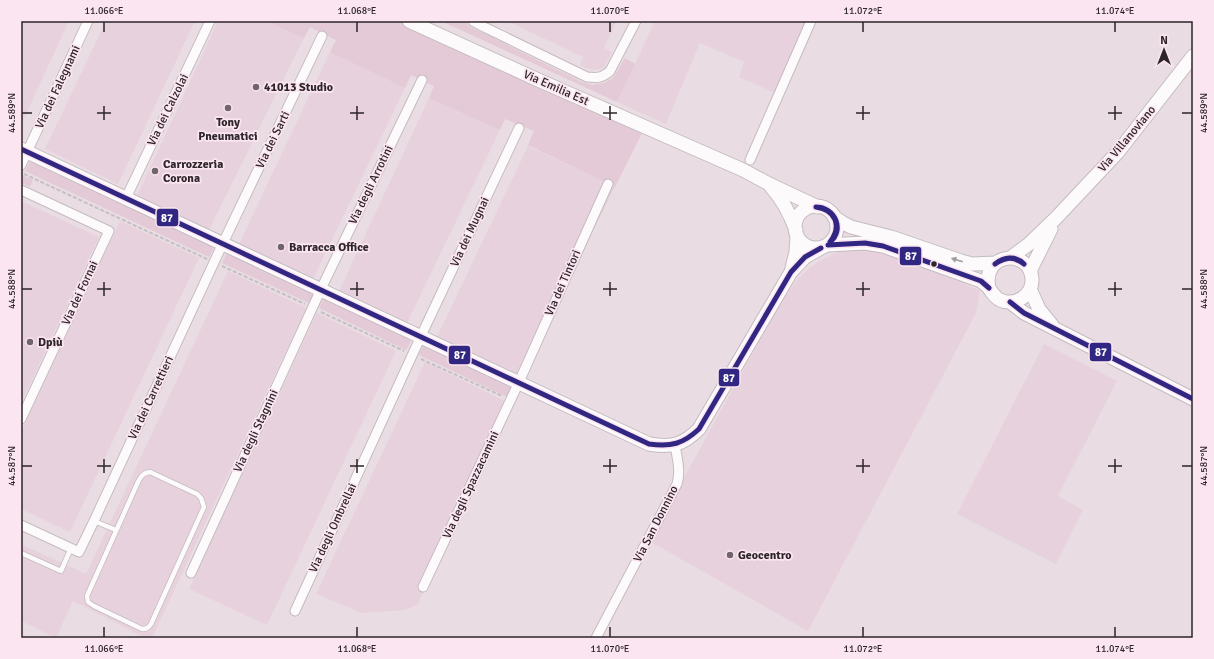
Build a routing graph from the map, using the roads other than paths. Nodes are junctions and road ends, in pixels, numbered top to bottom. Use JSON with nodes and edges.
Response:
{"nodes":[{"id":1,"x":88,"y":21,"type":"edge"},
{"id":2,"x":210,"y":21,"type":"edge"},
{"id":3,"x":409,"y":21,"type":"edge"},
{"id":4,"x":473,"y":21,"type":"edge"},
{"id":5,"x":636,"y":21,"type":"edge"},
{"id":6,"x":811,"y":21,"type":"edge"},
{"id":7,"x":322,"y":36,"type":"dead end"},
{"id":8,"x":1193,"y":56,"type":"edge"},
{"id":9,"x":422,"y":80,"type":"dead end"},
{"id":10,"x":519,"y":128,"type":"dead end"},
{"id":11,"x":24,"y":151,"type":"edge"},
{"id":12,"x":750,"y":160,"type":"dead end"},
{"id":13,"x":21,"y":165,"type":"edge"},
{"id":14,"x":608,"y":184,"type":"dead end"},
{"id":15,"x":769,"y":184,"type":"junction"},
{"id":16,"x":21,"y":190,"type":"edge"},
{"id":17,"x":126,"y":198,"type":"junction"},
{"id":18,"x":818,"y":207,"type":"junction"},
{"id":19,"x":834,"y":217,"type":"junction"},
{"id":20,"x":1056,"y":218,"type":"junction"},
{"id":21,"x":797,"y":233,"type":"junction"},
{"id":22,"x":223,"y":243,"type":"junction"},
{"id":23,"x":824,"y":246,"type":"junction"},
{"id":24,"x":1010,"y":258,"type":"junction"},
{"id":25,"x":996,"y":263,"type":"junction"},
{"id":26,"x":791,"y":272,"type":"junction"},
{"id":27,"x":1030,"y":272,"type":"junction"},
{"id":28,"x":989,"y":288,"type":"junction"},
{"id":29,"x":1030,"y":289,"type":"junction"},
{"id":30,"x":321,"y":290,"type":"junction"},
{"id":31,"x":1010,"y":302,"type":"junction"},
{"id":32,"x":1056,"y":330,"type":"junction"},
{"id":33,"x":421,"y":336,"type":"junction"},
{"id":34,"x":519,"y":382,"type":"junction"},
{"id":35,"x":1193,"y":399,"type":"edge"},
{"id":36,"x":22,"y":414,"type":"edge"},
{"id":37,"x":675,"y":445,"type":"junction"},
{"id":38,"x":94,"y":521,"type":"junction"},
{"id":39,"x":21,"y":525,"type":"edge"},
{"id":40,"x":116,"y":530,"type":"junction"},
{"id":41,"x":75,"y":550,"type":"junction"},
{"id":42,"x":21,"y":553,"type":"edge"},
{"id":43,"x":191,"y":573,"type":"dead end"},
{"id":44,"x":423,"y":587,"type":"dead end"},
{"id":45,"x":294,"y":611,"type":"dead end"},
{"id":46,"x":596,"y":638,"type":"edge"}],
"edges":[{"from":1,"to":11,"type":"street","name":"Via dei Falegnami"},
{"from":2,"to":17,"type":"street","name":"Via dei Calzolai"},
{"from":3,"to":15,"type":"main road","name":"Via Emilia Est"},
{"from":4,"to":5,"type":"street"},
{"from":6,"to":12,"type":"street"},
{"from":7,"to":22,"type":"street","name":"Via dei Sarti"},
{"from":8,"to":20,"type":"main road","name":"Via Villanoviano"},
{"from":9,"to":30,"type":"street","name":"Via degli Arrotini"},
{"from":10,"to":33,"type":"street","name":"Via dei Mugnai"},
{"from":11,"to":13,"type":"street","name":"Via dei Falegnami"},
{"from":11,"to":17,"type":"main road"},
{"from":14,"to":34,"type":"street","name":"Via dei Tintori"},
{"from":15,"to":18,"type":"main road","name":"Via Emilia Est"},
{"from":15,"to":21,"type":"main road","name":"Via Emilia Est"},
{"from":16,"to":36,"type":"street","name":"Via dei Fornai"},
{"from":17,"to":22,"type":"main road"},
{"from":18,"to":19,"type":"main road","name":"Via Emilia Est"},
{"from":18,"to":21,"type":"main road"},
{"from":19,"to":23,"type":"main road"},
{"from":25,"to":19,"type":"main road","name":"Via Emilia Est","one_way":true},
{"from":20,"to":24,"type":"main road","name":"Via Villanoviano"},
{"from":20,"to":27,"type":"main road","name":"Via Villanoviano"},
{"from":21,"to":23,"type":"main road","name":"Via Emilia Est"},
{"from":21,"to":26,"type":"main road"},
{"from":22,"to":30,"type":"main road"},
{"from":22,"to":38,"type":"street","name":"Via dei Carrettieri"},
{"from":23,"to":26,"type":"main road"},
{"from":23,"to":28,"type":"main road","name":"Via Emilia Est"},
{"from":24,"to":25,"type":"main road","name":"Via Emilia Est"},
{"from":24,"to":27,"type":"main road"},
{"from":25,"to":28,"type":"main road"},
{"from":26,"to":37,"type":"main road"},
{"from":27,"to":29,"type":"main road","name":"Via Emilia Est"},
{"from":28,"to":31,"type":"main road","name":"Via Emilia Est"},
{"from":29,"to":31,"type":"main road"},
{"from":29,"to":32,"type":"main road","name":"Via Emilia Est"},
{"from":30,"to":33,"type":"main road"},
{"from":30,"to":43,"type":"street","name":"Via degli Stagnini"},
{"from":31,"to":32,"type":"main road","name":"Via Emilia Est"},
{"from":32,"to":35,"type":"main road","name":"Via Emilia Est"},
{"from":33,"to":34,"type":"main road"},
{"from":33,"to":45,"type":"street","name":"Via degli Ombrellai"},
{"from":34,"to":37,"type":"main road"},
{"from":34,"to":44,"type":"street","name":"Via degli Spazzacamini"},
{"from":37,"to":46,"type":"street","name":"Via San Donnino"},
{"from":38,"to":40,"type":"lane"},
{"from":38,"to":41,"type":"street","name":"Via dei Carrettieri"},
{"from":39,"to":41,"type":"street"},
{"from":40,"to":40,"type":"lane"},
{"from":41,"to":42,"type":"lane"}]}
